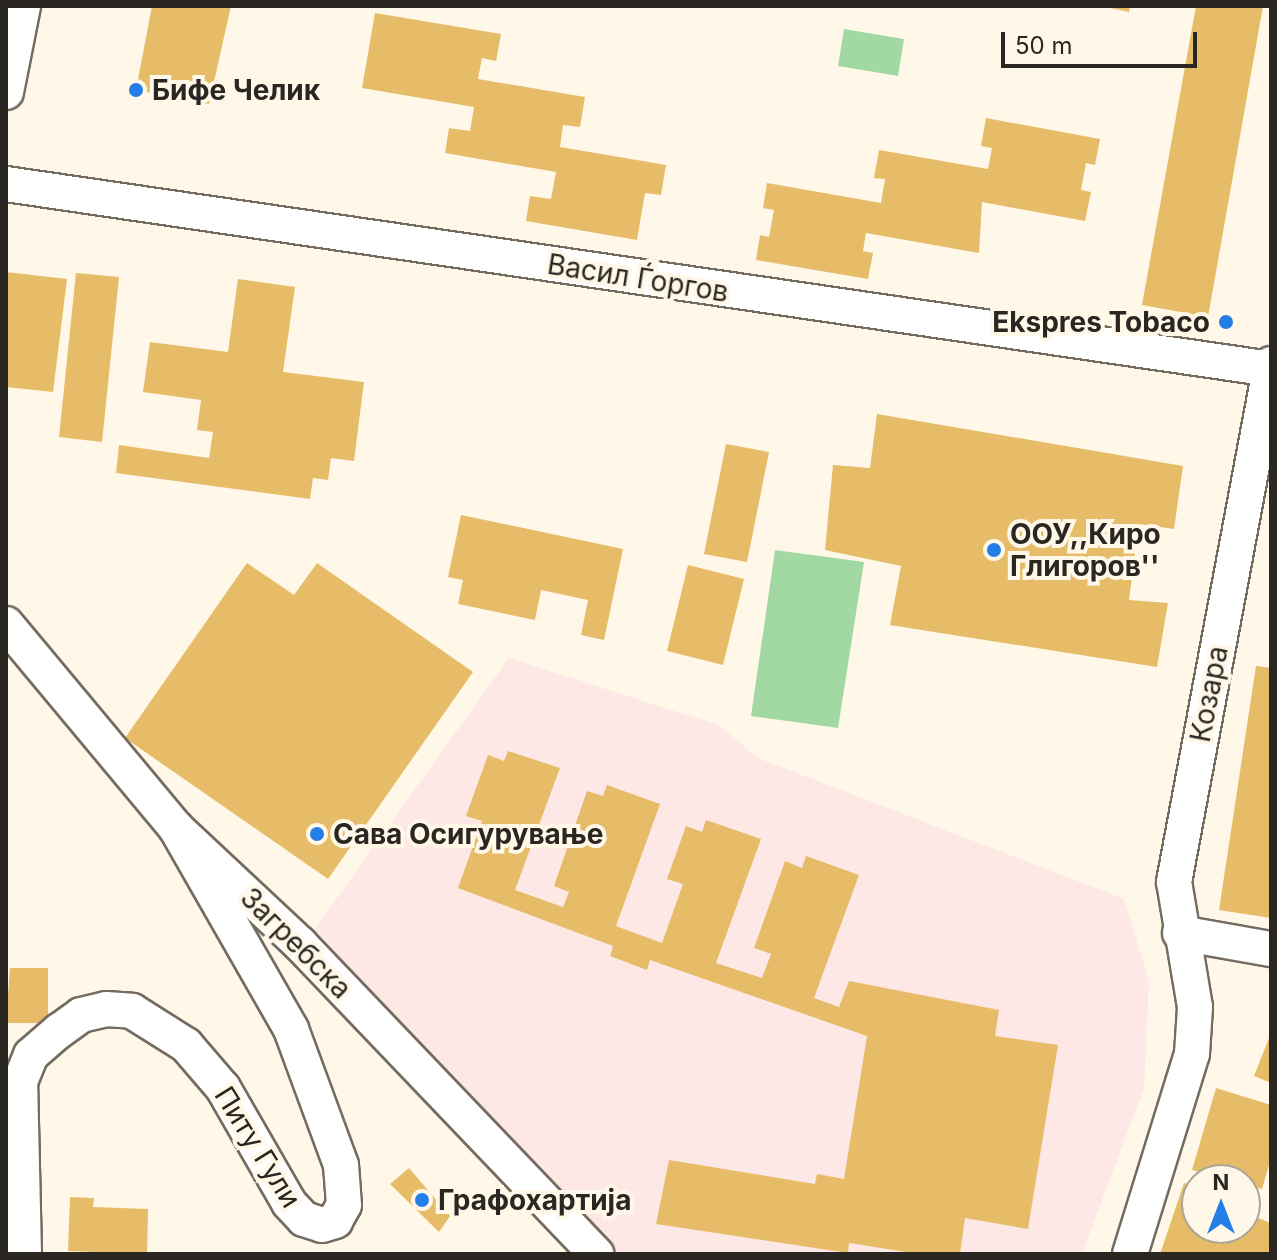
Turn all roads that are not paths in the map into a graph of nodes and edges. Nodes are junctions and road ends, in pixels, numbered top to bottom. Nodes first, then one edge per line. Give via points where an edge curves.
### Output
1 (23, 6) edge
2 (6, 92) edge
3 (6, 184) edge
4 (1271, 368) edge
5 (6, 624) edge
6 (176, 828) junction
7 (1180, 933) junction
8 (1271, 949) edge
9 (13, 1077) edge
10 (24, 1254) edge
11 (596, 1254) edge
12 (1130, 1254) edge

1 - 2 street
3 - 4 street, Васил Ѓоргов
4 - 7 street, Козара via 1174,882
5 - 6 street, Загребска
6 - 9 street, Питу Гули via 291,1029 346,1186 335,1221 313,1224 289,1203 223,1088 186,1045 132,1011 106,1009 81,1015 31,1055
6 - 11 street, Загребска via 300,944
7 - 8 street
7 - 12 street, Козара via 1195,1007 1192,1054
9 - 10 street, Питу Гули

